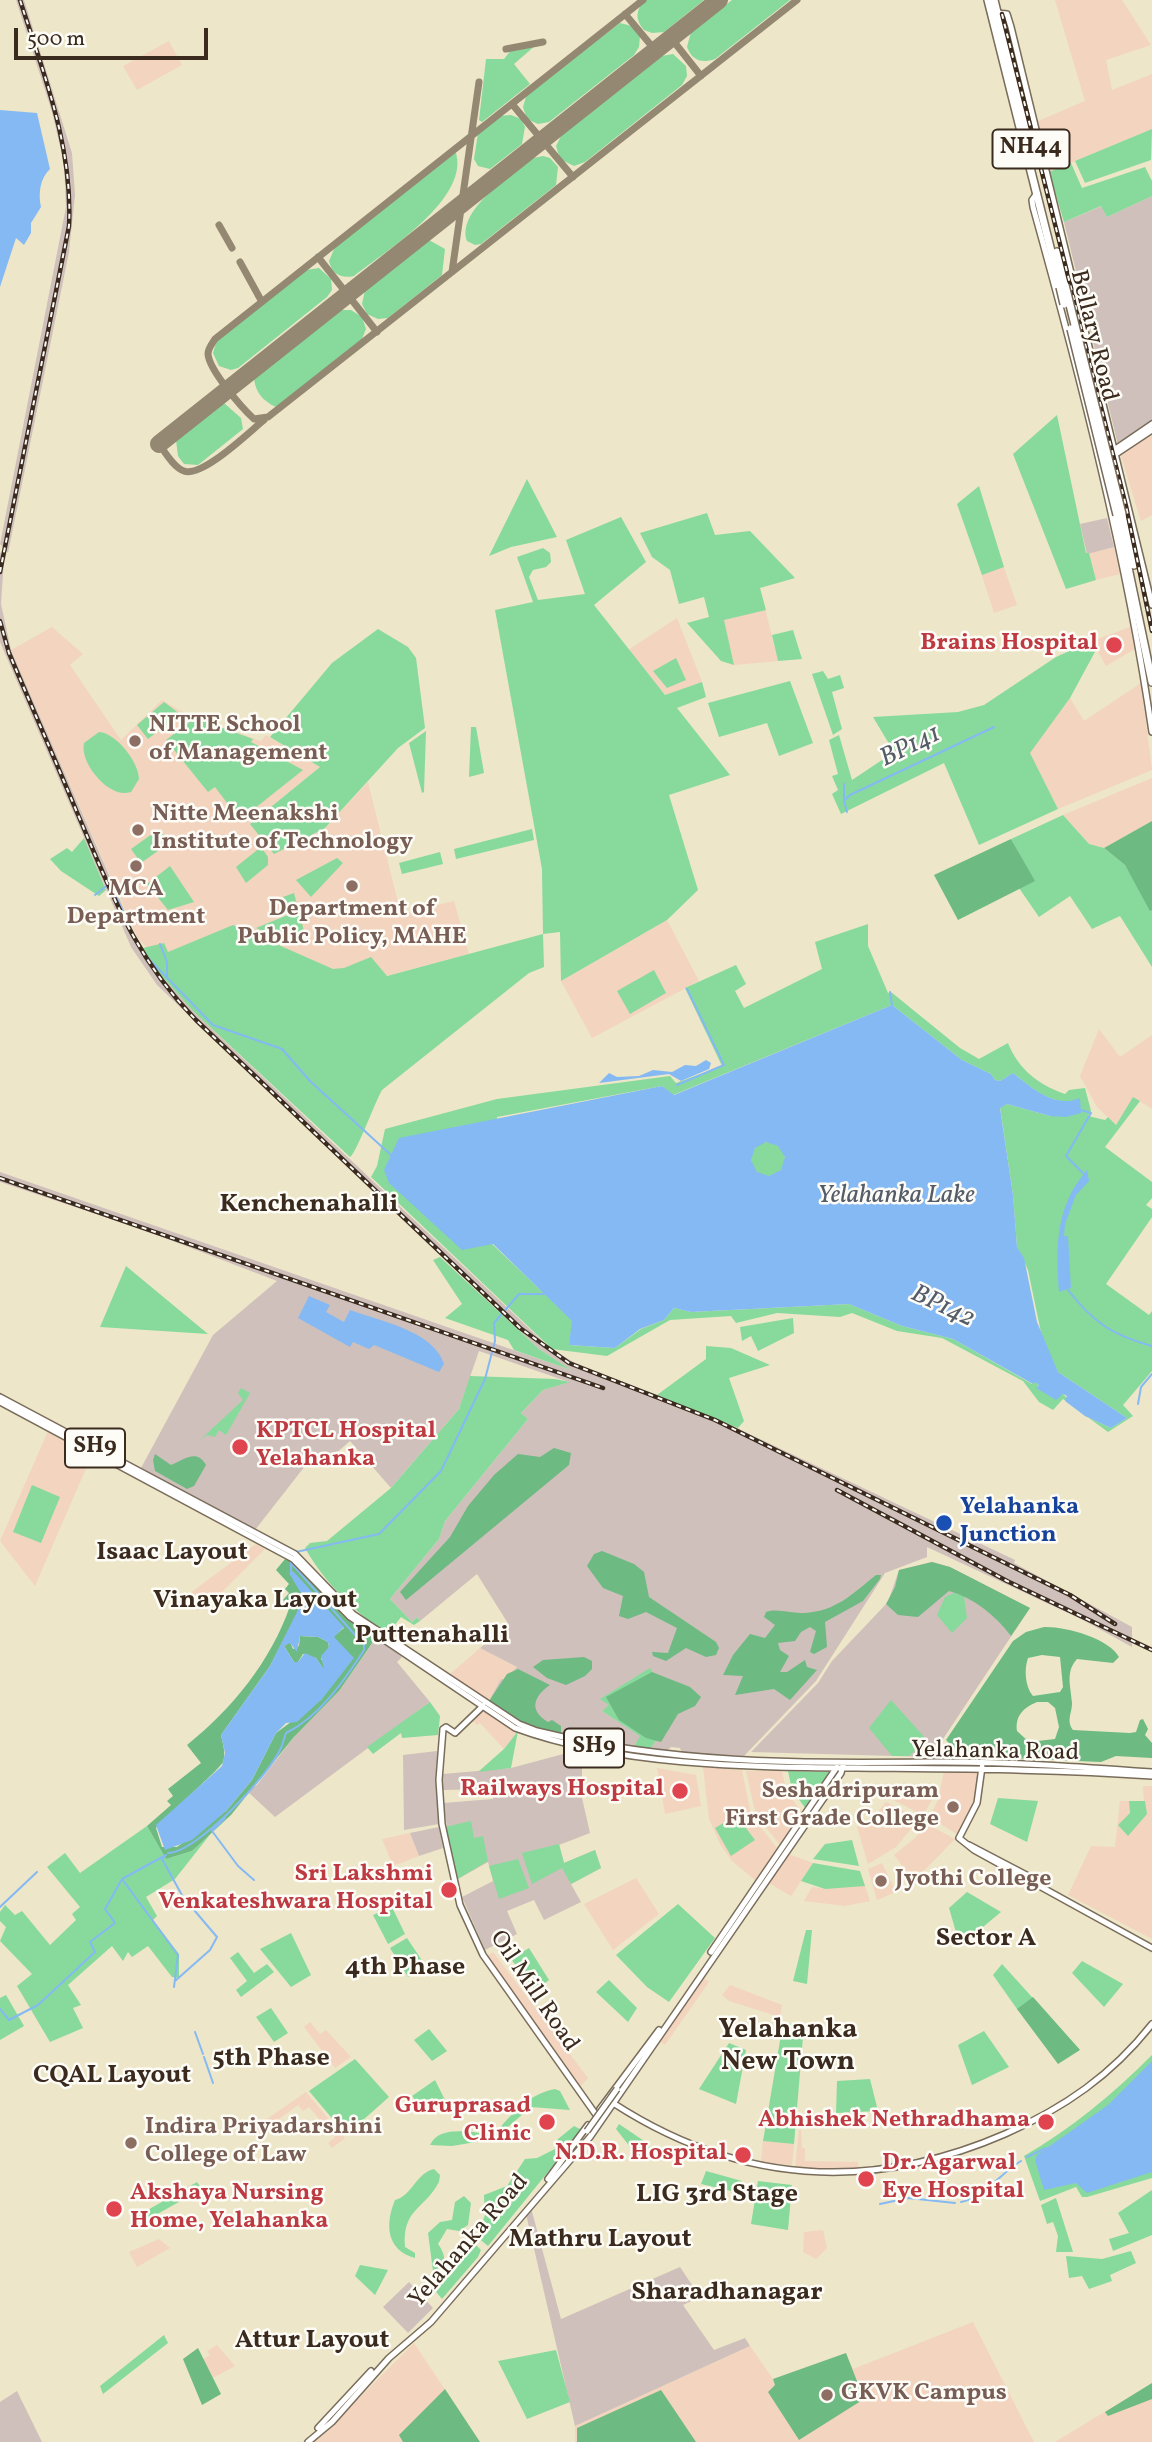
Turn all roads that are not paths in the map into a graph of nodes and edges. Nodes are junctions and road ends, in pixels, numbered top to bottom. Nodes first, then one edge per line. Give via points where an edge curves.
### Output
1 (991, 0) edge
2 (997, 13) junction
3 (1024, 120) junction
4 (1034, 126) junction
5 (1037, 141) junction
6 (1031, 149) junction
7 (1037, 193) junction
8 (1063, 286) junction
9 (1152, 424) edge
10 (1152, 430) edge
11 (1115, 453) junction
12 (1096, 459) junction
13 (1120, 515) junction
14 (1152, 605) edge
15 (1152, 654) edge
16 (1152, 682) edge
17 (1152, 732) edge
18 (0, 1397) edge
19 (0, 1402) edge
20 (274, 1548) junction
21 (331, 1597) junction
22 (482, 1706) junction
23 (562, 1739) junction
24 (840, 1766) junction
25 (982, 1766) junction
26 (1152, 1774) edge
27 (1152, 1946) edge
28 (1152, 2024) edge
29 (654, 2040) junction
30 (606, 2099) junction
31 (614, 2104) junction
32 (595, 2116) junction
33 (602, 2121) junction
34 (551, 2177) junction
35 (305, 2442) edge

1 - 2 highway, Bellary Road / NH44
1 - 7 highway, Bellary Road / NH44
2 - 3 highway, Bellary Road / NH44
2 - 4 main road via 1007,14
3 - 4 highway
3 - 6 highway, Bellary Road / NH44
4 - 5 main road
5 - 6 highway
5 - 11 main road
6 - 8 highway, Bellary Road / NH44
7 - 8 highway, Bellary Road / NH44
7 - 12 main road via 1033,207
8 - 13 highway, Bellary Road / NH44, bridge
9 - 11 main road
10 - 11 main road
11 - 12 main road
11 - 14 main road
12 - 17 main road via 1137,637
13 - 15 highway, Bellary Road / NH44
13 - 16 highway, Bellary Road / NH44
18 - 20 main road, SH9
19 - 20 main road, SH9
20 - 21 main road, SH9 via 299,1563
21 - 22 main road, SH9 via 364,1627
21 - 23 main road, SH9 via 519,1724
22 - 23 main road, SH9 via 515,1728
22 - 32 main road, Oil Mill Road via 454,1734 443,1729 439,1780 450,1872 483,1955
23 - 24 main road, SH9 via 702,1759
24 - 25 main road, Yelahanka Road / SH9
24 - 29 main road
25 - 26 main road, Yelahanka Road / SH9
25 - 27 main road via 977,1803 959,1838
28 - 31 main road via 1105,2076 1076,2097 1023,2126 945,2157 897,2169 829,2174 758,2166 668,2136
29 - 30 main road, Yelahanka Road
29 - 31 main road, Yelahanka Road
29 - 34 main road, bridge
30 - 31 main road
30 - 32 main road, Yelahanka Road
31 - 33 main road, Yelahanka Road
32 - 33 main road
32 - 34 main road, Yelahanka Road
33 - 34 main road, Yelahanka Road
34 - 35 main road, Yelahanka Road via 431,2322 389,2358 334,2420

